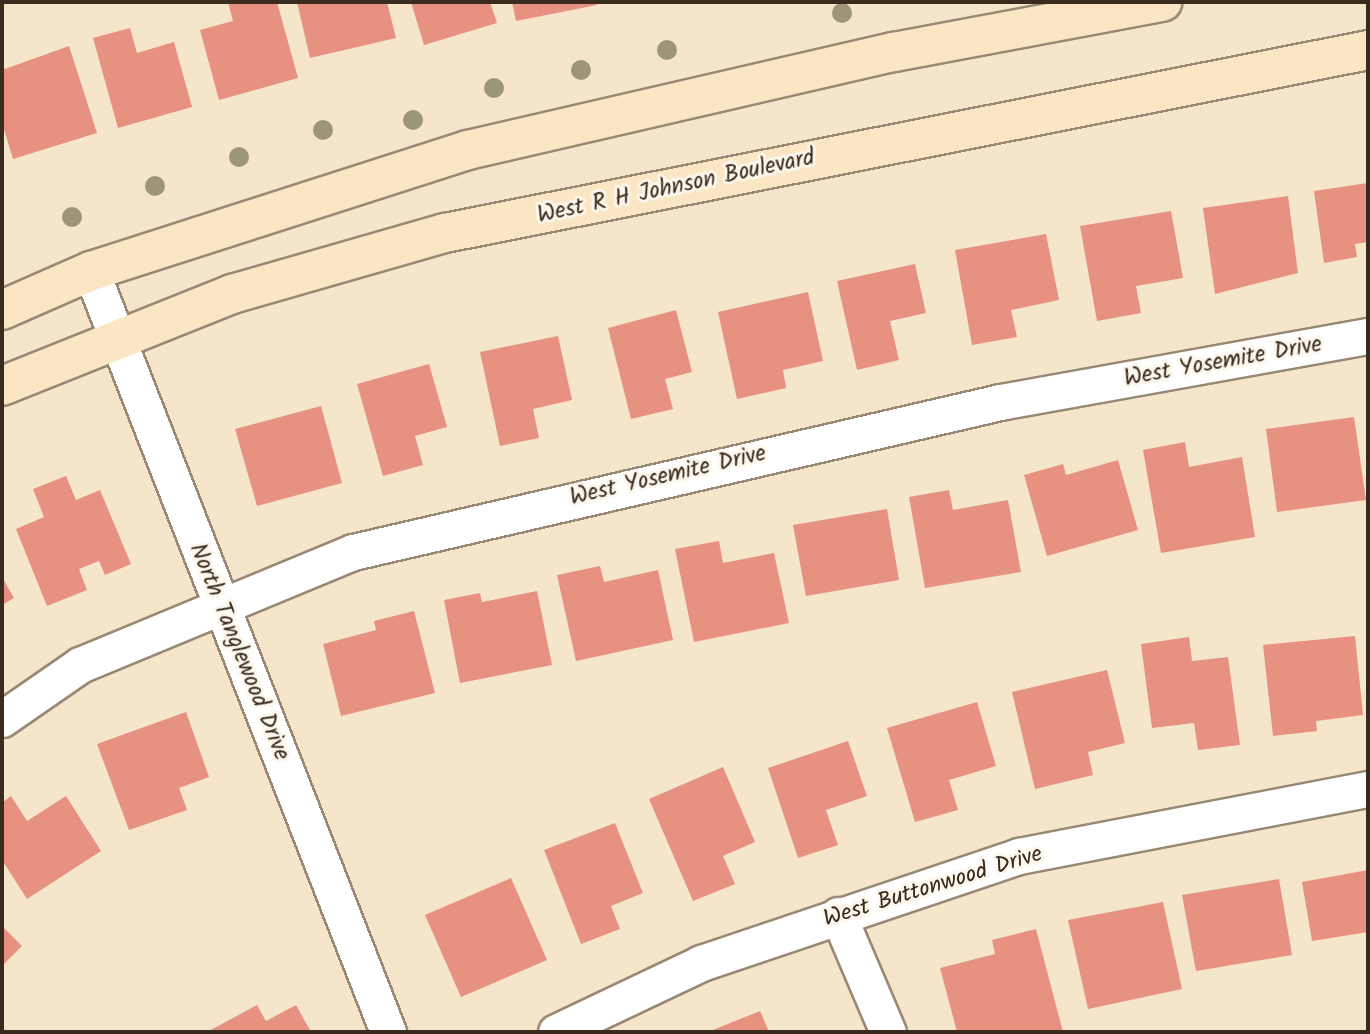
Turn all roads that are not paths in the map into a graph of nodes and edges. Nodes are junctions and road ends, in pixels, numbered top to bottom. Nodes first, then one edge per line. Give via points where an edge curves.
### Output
1 (1162, 2) edge
2 (1368, 50) edge
3 (91, 271) junction
4 (2, 310) edge
5 (1368, 336) edge
6 (117, 337) junction
7 (2, 386) edge
8 (218, 605) junction
9 (2, 719) edge
10 (1368, 789) edge
11 (838, 915) junction
12 (388, 1032) edge
13 (556, 1032) edge
14 (888, 1032) edge

1 - 3 main road via 894,52 468,150
2 - 6 main road, West R H Johnson Boulevard via 445,233 232,294
3 - 4 main road
3 - 6 street, North Tanglewood Drive
5 - 8 street, West Yosemite Drive via 1000,402 568,499 354,552
6 - 7 main road, West R H Johnson Boulevard
6 - 8 street, North Tanglewood Drive
8 - 9 street, West Yosemite Drive via 80,665
8 - 12 street, North Tanglewood Drive via 354,932
10 - 11 street, West Buttonwood Drive via 1019,856
11 - 13 street, West Buttonwood Drive via 701,962
11 - 14 street

